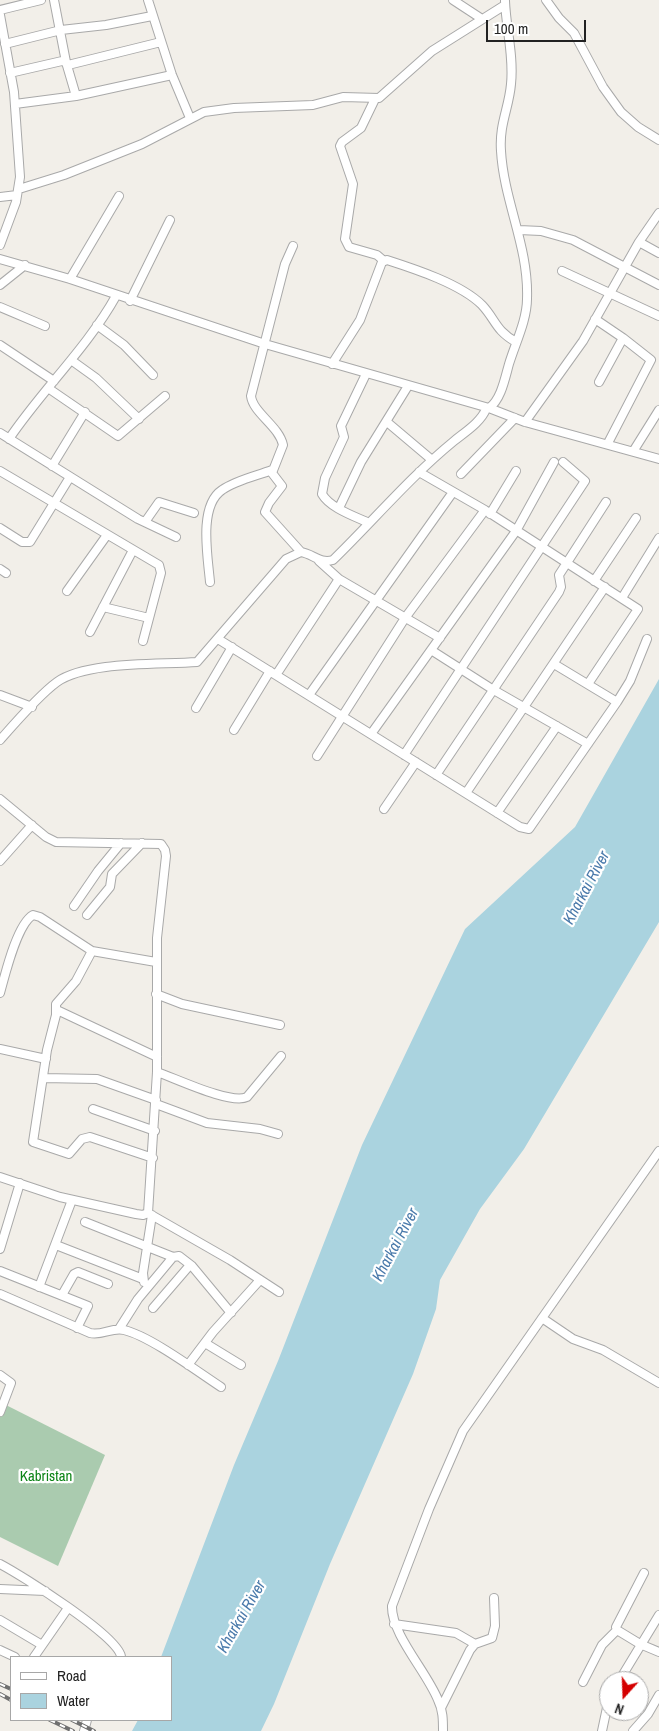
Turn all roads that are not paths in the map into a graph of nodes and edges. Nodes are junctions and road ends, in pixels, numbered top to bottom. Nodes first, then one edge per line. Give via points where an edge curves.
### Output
1 (41, 0) edge
2 (54, 0) edge
3 (148, 0) edge
4 (453, 0) edge
5 (546, 0) edge
6 (505, 2) edge
7 (0, 10) edge
8 (0, 15) edge
9 (152, 16) junction
10 (482, 19) junction
11 (61, 30) junction
12 (161, 42) junction
13 (5, 44) junction
14 (8, 62) junction
15 (67, 64) junction
16 (0, 65) edge
17 (10, 73) junction
18 (172, 76) junction
19 (76, 96) junction
20 (375, 99) junction
21 (15, 104) junction
22 (190, 118) junction
23 (659, 140) edge
24 (18, 192) junction
25 (119, 196) dead end
26 (0, 197) edge
27 (659, 213) edge
28 (170, 220) dead end
29 (519, 230) junction
30 (640, 242) junction
31 (0, 246) edge
32 (293, 246) dead end
33 (659, 253) edge
34 (0, 259) edge
35 (384, 260) junction
36 (25, 266) junction
37 (625, 268) junction
38 (562, 271) dead end
39 (70, 279) junction
40 (0, 285) edge
41 (659, 285) edge
42 (609, 293) junction
43 (116, 296) junction
44 (130, 301) junction
45 (0, 307) edge
46 (659, 316) edge
47 (596, 319) junction
48 (97, 325) junction
49 (44, 326) dead end
50 (624, 338) junction
51 (516, 342) junction
52 (265, 344) junction
53 (0, 345) edge
54 (71, 360) junction
55 (332, 364) junction
56 (366, 374) junction
57 (153, 375) dead end
58 (54, 380) junction
59 (599, 382) dead end
60 (408, 386) junction
61 (48, 388) junction
62 (165, 396) dead end
63 (488, 409) junction
64 (659, 410) edge
65 (85, 412) junction
66 (515, 418) junction
67 (139, 419) junction
68 (386, 422) junction
69 (525, 422) junction
70 (0, 433) edge
71 (9, 439) junction
72 (608, 443) junction
73 (634, 450) junction
74 (659, 458) edge
75 (432, 460) junction
76 (554, 462) dead end
77 (563, 462) dead end
78 (52, 466) junction
79 (0, 470) edge
80 (272, 470) junction
81 (516, 471) dead end
82 (419, 472) junction
83 (461, 474) dead end
84 (70, 477) junction
85 (453, 492) junction
86 (54, 502) junction
87 (606, 502) dead end
88 (339, 508) junction
89 (488, 512) junction
90 (194, 513) dead end
91 (636, 518) dead end
92 (145, 522) junction
93 (369, 523) junction
94 (0, 528) edge
95 (516, 530) junction
96 (107, 535) junction
97 (176, 537) dead end
98 (659, 538) edge
99 (542, 548) junction
100 (133, 550) junction
101 (300, 552) junction
102 (319, 560) junction
103 (566, 563) junction
104 (339, 579) junction
105 (594, 581) junction
106 (210, 582) dead end
107 (605, 587) junction
108 (67, 592) dead end
109 (622, 598) junction
110 (374, 600) junction
111 (103, 607) junction
112 (149, 618) junction
113 (405, 618) junction
114 (90, 632) dead end
115 (218, 638) junction
116 (440, 638) junction
117 (647, 639) dead end
118 (143, 641) dead end
119 (232, 647) junction
120 (431, 650) junction
121 (554, 664) junction
122 (461, 670) junction
123 (273, 673) junction
124 (588, 684) junction
125 (492, 689) junction
126 (0, 695) edge
127 (309, 695) junction
128 (618, 702) junction
129 (525, 707) junction
130 (32, 708) junction
131 (196, 708) dead end
132 (342, 716) junction
133 (557, 726) junction
134 (234, 730) dead end
135 (371, 734) junction
136 (0, 740) edge
137 (588, 744) junction
138 (404, 755) junction
139 (317, 756) dead end
140 (416, 762) junction
141 (436, 775) junction
142 (466, 793) junction
143 (0, 799) edge
144 (384, 809) dead end
145 (497, 813) junction
146 (32, 825) junction
147 (122, 843) junction
148 (142, 843) junction
149 (0, 861) edge
150 (74, 906) dead end
151 (87, 915) dead end
152 (92, 951) junction
153 (156, 962) junction
154 (0, 993) edge
155 (156, 994) junction
156 (57, 1010) junction
157 (280, 1025) dead end
158 (0, 1049) edge
159 (281, 1056) dead end
160 (157, 1057) junction
161 (46, 1058) junction
162 (157, 1072) junction
163 (43, 1078) junction
164 (156, 1102) junction
165 (93, 1109) dead end
166 (155, 1131) junction
167 (278, 1134) dead end
168 (659, 1151) edge
169 (153, 1158) junction
170 (0, 1177) edge
171 (20, 1184) junction
172 (72, 1200) junction
173 (150, 1214) junction
174 (85, 1222) dead end
175 (56, 1245) junction
176 (147, 1247) junction
177 (0, 1249) edge
178 (174, 1257) junction
179 (190, 1264) junction
180 (0, 1271) edge
181 (143, 1279) junction
182 (260, 1280) junction
183 (108, 1284) dead end
184 (38, 1287) junction
185 (146, 1288) junction
186 (279, 1292) dead end
187 (0, 1294) edge
188 (62, 1296) junction
189 (153, 1308) dead end
190 (231, 1313) junction
191 (542, 1318) junction
192 (77, 1328) junction
193 (119, 1329) junction
194 (205, 1343) junction
195 (188, 1365) junction
196 (241, 1365) dead end
197 (0, 1374) edge
198 (659, 1383) edge
199 (221, 1387) dead end
200 (0, 1412) edge
201 (0, 1564) edge
202 (644, 1572) dead end
203 (0, 1590) edge
204 (46, 1591) junction
205 (494, 1598) dead end
206 (68, 1608) junction
207 (658, 1619) edge
208 (0, 1620) edge
209 (394, 1624) junction
210 (617, 1630) junction
211 (475, 1644) junction
212 (640, 1644) junction
213 (42, 1645) junction
214 (0, 1650) edge
215 (659, 1652) edge
216 (13, 1656) edge
217 (35, 1656) edge
218 (121, 1656) edge
219 (625, 1671) edge
220 (582, 1682) dead end
221 (659, 1695) edge
222 (441, 1708) junction
223 (444, 1731) edge
224 (633, 1731) edge

1 - 7 street
2 - 11 street
3 - 9 street
4 - 10 street
5 - 23 street via 574,33 612,99 638,127
6 - 10 street
6 - 29 street via 511,75 510,93 500,128 501,152 510,209
8 - 13 street
9 - 11 street
9 - 12 street
10 - 20 street via 432,51 385,94
11 - 13 street
11 - 15 street
12 - 15 street
12 - 18 street
13 - 14 street
14 - 16 street
14 - 17 street
15 - 17 street via 62,61
15 - 19 street
17 - 21 street
18 - 19 street
18 - 22 street
19 - 21 street
20 - 22 street via 343,97 313,105 204,112
20 - 35 street via 361,128 340,146 353,184 345,239 349,246
21 - 24 street
22 - 24 street via 142,144
24 - 26 street
24 - 31 street
25 - 39 street
27 - 30 street
28 - 44 street
29 - 37 street via 541,231 573,240
29 - 51 street via 528,300
30 - 33 street
30 - 37 street
32 - 52 street via 285,264
34 - 36 street
35 - 51 street via 466,292 483,306 499,331
35 - 55 street via 360,320
36 - 39 street
36 - 40 street
37 - 41 street
37 - 42 street
38 - 42 street
39 - 43 street
42 - 46 street
42 - 47 street
43 - 44 street
43 - 48 street
44 - 52 street
45 - 49 street
47 - 50 street
47 - 69 street via 566,367
48 - 54 street
48 - 57 street via 124,345
50 - 59 street
50 - 72 street via 651,360
51 - 63 street via 496,401
52 - 55 street
52 - 80 street via 251,396 253,404 282,440 282,449
53 - 58 street
54 - 58 street
54 - 67 street via 96,378
55 - 56 street
56 - 60 street
56 - 88 street via 340,426 344,437 322,490 324,498
58 - 61 street
60 - 63 street
60 - 68 street
61 - 65 street
61 - 71 street
62 - 67 street
63 - 66 street
63 - 75 street
64 - 73 street
65 - 67 street via 118,436
65 - 78 street
66 - 69 street
66 - 83 street
68 - 75 street
68 - 88 street via 361,462
69 - 72 street
70 - 71 street
71 - 78 street
72 - 73 street
73 - 74 street
75 - 82 street
76 - 95 street
77 - 99 street via 585,481
78 - 84 street
79 - 86 street
80 - 101 street via 282,486 265,512
80 - 106 street via 223,489 213,500 206,540
81 - 89 street
82 - 85 street
82 - 93 street
84 - 86 street
84 - 92 street
85 - 89 street
85 - 110 street
86 - 94 street via 30,542 22,542
86 - 96 street
87 - 103 street
88 - 93 street
89 - 95 street
89 - 113 street
90 - 92 street via 159,502
91 - 105 street
92 - 97 street
93 - 102 street via 333,560
95 - 99 street
95 - 116 street
96 - 100 street
96 - 108 street
98 - 109 street
99 - 103 street
99 - 122 street
100 - 111 street
100 - 112 street via 162,568
101 - 102 street
101 - 115 street via 286,559
102 - 104 street
103 - 105 street
103 - 125 street via 559,575 559,592
104 - 110 street
104 - 123 street
105 - 107 street
107 - 109 street
107 - 121 street
109 - 124 street via 638,609
110 - 113 street
110 - 127 street
111 - 112 street
111 - 114 street
112 - 118 street
113 - 116 street
113 - 132 street
115 - 119 street
115 - 130 street via 197,662 94,668 66,678 57,682
116 - 120 street
117 - 128 street
119 - 123 street
119 - 131 street
120 - 122 street
120 - 135 street
121 - 124 street
121 - 129 street
122 - 125 street
122 - 138 street
123 - 127 street
123 - 134 street
124 - 128 street
125 - 129 street
125 - 141 street
126 - 130 street
127 - 132 street
128 - 137 street
129 - 133 street
129 - 142 street
130 - 136 street
132 - 135 street
132 - 139 street
133 - 137 street
133 - 145 street
135 - 138 street
137 - 145 street via 529,829
138 - 140 street
140 - 141 street
140 - 144 street
141 - 142 street
142 - 145 street
143 - 146 street
146 - 147 street via 56,842
146 - 149 street
147 - 148 street
147 - 150 street
148 - 151 street via 112,874 110,887
148 - 153 street via 161,844 165,850
152 - 153 street
152 - 154 street via 32,915 25,923
152 - 156 street via 76,981 56,1004
153 - 155 street
155 - 157 street via 182,1004
155 - 160 street
156 - 160 street
156 - 161 street
158 - 161 street
159 - 162 street via 247,1097 240,1099
160 - 162 street
161 - 163 street
162 - 164 street
163 - 164 street via 97,1079
163 - 169 street via 33,1142 70,1154 82,1139 90,1137
164 - 166 street
164 - 167 street via 207,1123
165 - 166 street
166 - 169 street
168 - 191 street
169 - 173 street
170 - 171 street
171 - 172 street
171 - 177 street
172 - 173 street
172 - 175 street
173 - 176 street
173 - 182 street
174 - 176 street
175 - 181 street
175 - 184 street
176 - 178 street
176 - 181 street
178 - 179 street via 178,1256
178 - 185 street
179 - 189 street
179 - 190 street
180 - 184 street
181 - 185 street
182 - 186 street
182 - 190 street
183 - 188 street via 78,1272
184 - 188 street
185 - 193 street
187 - 192 street
188 - 192 street via 88,1306
190 - 194 street
191 - 198 street via 573,1339 603,1350
191 - 209 street via 458,1440 392,1606
192 - 193 street via 97,1335
193 - 195 street via 132,1332
194 - 195 street
194 - 196 street
195 - 199 street
197 - 200 street via 11,1383
201 - 204 street
202 - 210 street via 617,1623
203 - 204 street
204 - 206 street
205 - 211 street via 492,1638
206 - 213 street
206 - 218 street via 114,1643
207 - 212 street
208 - 213 street
209 - 211 street via 456,1633
209 - 222 street
210 - 212 street
210 - 220 street via 602,1645
211 - 222 street
212 - 215 street
212 - 219 street
213 - 217 street
214 - 216 street
221 - 224 street
222 - 223 street

